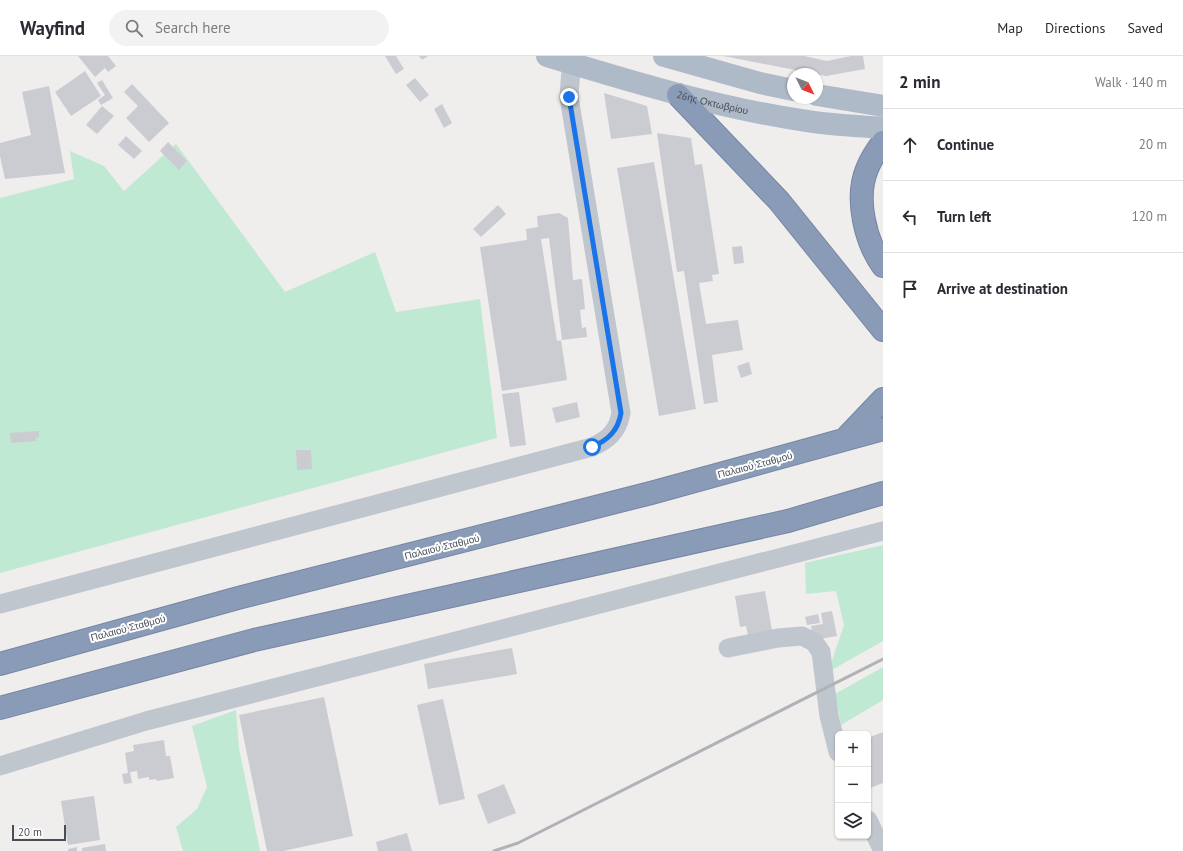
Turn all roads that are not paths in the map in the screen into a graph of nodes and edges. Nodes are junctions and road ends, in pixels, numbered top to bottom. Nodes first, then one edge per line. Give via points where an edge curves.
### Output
1 (547, 56) edge
2 (664, 56) edge
3 (572, 60) edge
4 (787, 89) edge
5 (678, 95) junction
6 (823, 95) edge
7 (883, 106) edge
8 (883, 128) edge
9 (883, 142) edge
10 (883, 266) edge
11 (883, 330) edge
12 (883, 400) edge
13 (883, 429) edge
14 (844, 440) junction
15 (873, 496) edge
16 (883, 531) edge
17 (0, 604) edge
18 (728, 648) dead end
19 (0, 664) edge
20 (0, 708) edge
21 (835, 740) edge
22 (0, 766) edge
23 (871, 826) edge
24 (883, 851) edge

1 - 3 main road, 26ης Οκτωβρίου
2 - 4 main road
3 - 5 main road, 26ης Οκτωβρίου
3 - 17 street via 569,97 621,413 614,432 604,442
5 - 8 main road, 26ης Οκτωβρίου via 808,121
5 - 11 highway via 779,201
6 - 7 main road
9 - 10 highway via 866,170 862,205 871,244
12 - 14 highway
13 - 14 highway, Παλαιού Σταθμού
14 - 19 highway, Παλαιού Σταθμού via 546,520 238,598
15 - 20 highway via 788,521 254,640
16 - 22 street via 146,722
18 - 21 street via 802,636 814,642 821,652 829,716
23 - 24 street

